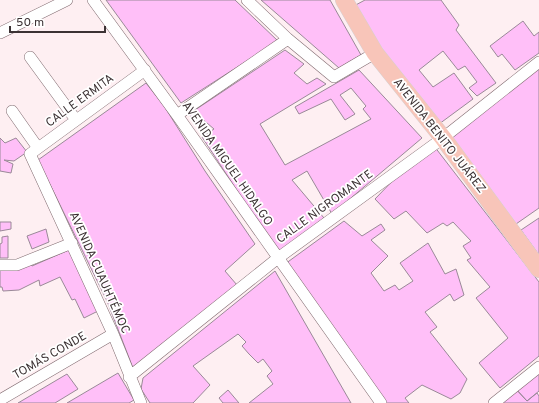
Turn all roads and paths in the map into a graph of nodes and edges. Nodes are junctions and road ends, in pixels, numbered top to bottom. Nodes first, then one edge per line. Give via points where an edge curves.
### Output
1 (51, 0) edge
2 (68, 0) edge
3 (93, 0) edge
4 (247, 0) edge
5 (344, 0) edge
6 (0, 25) edge
7 (0, 33) edge
8 (288, 39) junction
9 (375, 53) junction
10 (30, 57) dead end
11 (539, 62) edge
12 (144, 70) junction
13 (12, 111) dead end
14 (177, 115) junction
15 (76, 120) junction
16 (443, 138) junction
17 (34, 151) junction
18 (72, 243) junction
19 (278, 258) junction
20 (0, 265) edge
21 (539, 269) edge
22 (113, 334) junction
23 (539, 367) edge
24 (129, 377) junction
25 (0, 400) edge
26 (141, 403) edge
27 (381, 403) edge
28 (494, 403) edge

1 - 6 street
2 - 7 street
3 - 12 street, AVENIDA MIGUEL HIDALGO
4 - 8 street
5 - 9 main road, AVENIDA BENITO JUÁREZ
8 - 9 street via 334,77
8 - 14 street
9 - 16 main road, AVENIDA BENITO JUÁREZ
10 - 15 street
11 - 16 street, CALLE NIGROMANTE
12 - 14 street, AVENIDA MIGUEL HIDALGO
12 - 15 street, CALLE ERMITA
13 - 17 street, AVENIDA CUAUHTÉMOC
14 - 19 street, AVENIDA MIGUEL HIDALGO
15 - 17 street, CALLE ERMITA
16 - 19 street, CALLE NIGROMANTE
16 - 21 main road, AVENIDA BENITO JUÁREZ
17 - 18 street, AVENIDA CUAUHTÉMOC
18 - 20 street via 17,265
18 - 22 street, AVENIDA CUAUHTÉMOC
19 - 24 street, CALLE NIGROMANTE
19 - 27 street, AVENIDA MIGUEL HIDALGO
22 - 24 street, AVENIDA CUAUHTÉMOC
22 - 25 street, TOMÁS CONDE
23 - 28 street
24 - 26 street, AVENIDA CUAUHTÉMOC

